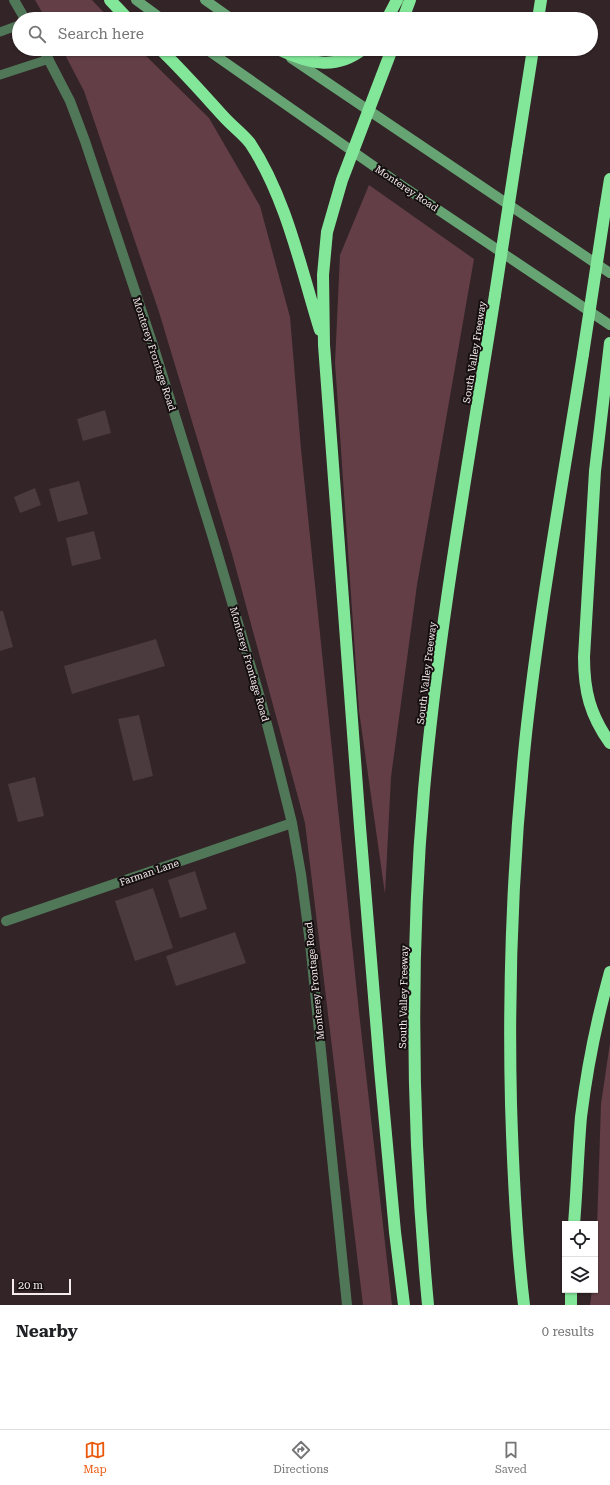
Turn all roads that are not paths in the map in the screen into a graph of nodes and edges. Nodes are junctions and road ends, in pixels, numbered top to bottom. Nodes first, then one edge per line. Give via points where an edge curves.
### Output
1 (14, 0) edge
2 (110, 0) edge
3 (136, 0) edge
4 (205, 0) edge
5 (397, 0) edge
6 (410, 0) edge
7 (541, 0) edge
8 (21, 12) edge
9 (121, 12) edge
10 (152, 12) edge
11 (222, 12) edge
12 (390, 12) edge
13 (406, 12) edge
14 (539, 12) edge
15 (12, 28) edge
16 (0, 32) edge
17 (47, 56) edge
18 (167, 56) edge
19 (216, 56) edge
20 (288, 56) edge
21 (297, 56) edge
22 (352, 56) edge
23 (389, 56) edge
24 (532, 56) edge
25 (49, 59) junction
26 (0, 75) edge
27 (368, 110) junction
28 (353, 152) junction
29 (610, 179) edge
30 (610, 273) edge
31 (610, 325) edge
32 (610, 343) edge
33 (324, 344) junction
34 (610, 743) edge
35 (292, 823) junction
36 (6, 921) dead end
37 (610, 972) edge
38 (574, 1221) edge
39 (572, 1293) edge
40 (347, 1305) edge
41 (404, 1305) edge
42 (428, 1305) edge
43 (524, 1305) edge
44 (571, 1305) edge

1 - 8 street
2 - 9 highway
3 - 10 main road
4 - 11 main road
5 - 12 highway
6 - 13 highway
7 - 14 highway
15 - 16 lane
17 - 25 street, Monterey Frontage Road
18 - 33 highway via 249,142 268,175 282,208
19 - 28 main road, Monterey Road
20 - 27 main road
21 - 22 highway via 328,63
23 - 27 highway
24 - 42 highway, South Valley Freeway, bridge via 438,664 424,792 414,1006 419,1194
25 - 26 lane
25 - 35 street, Monterey Frontage Road via 70,101 85,141 156,355 216,545 259,694
27 - 28 highway
27 - 30 main road
28 - 31 main road, Monterey Road
28 - 33 highway via 327,232 323,275
29 - 43 highway, bridge via 531,694 515,866 511,961 511,1089 515,1189
32 - 34 highway via 592,499 584,657 588,700 598,725
33 - 41 highway via 380,1069
35 - 36 street, Farman Lane
35 - 40 street, Monterey Frontage Road via 302,874 310,943
37 - 38 highway via 586,1082 578,1150
39 - 44 highway

